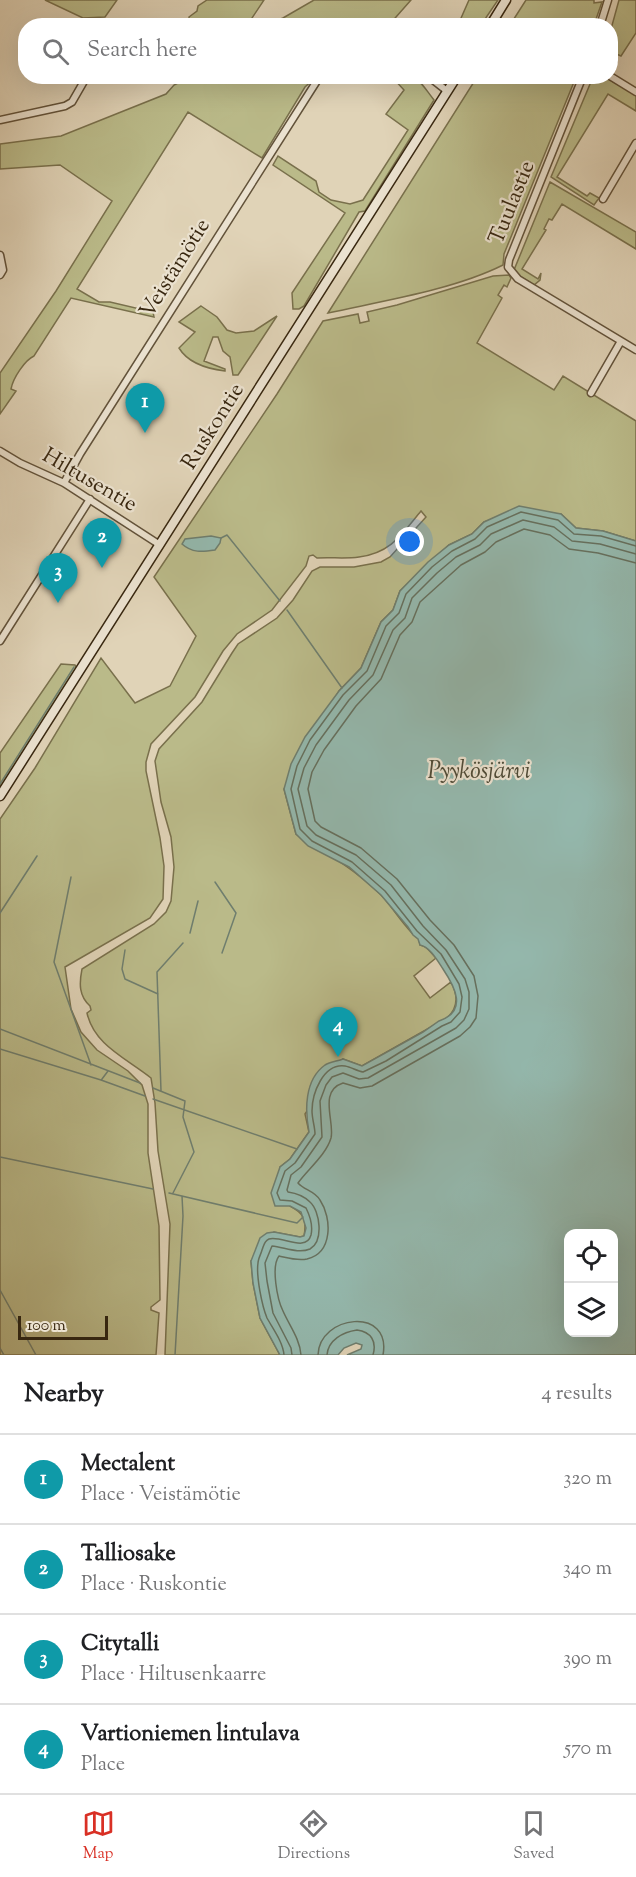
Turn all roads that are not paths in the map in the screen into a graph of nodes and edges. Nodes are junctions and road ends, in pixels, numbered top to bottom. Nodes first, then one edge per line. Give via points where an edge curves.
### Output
1 (506, 0) edge
2 (609, 0) edge
3 (495, 18) edge
4 (603, 18) edge
5 (618, 81) edge
6 (82, 84) edge
7 (315, 84) edge
8 (438, 84) edge
9 (452, 84) edge
10 (580, 84) edge
11 (447, 91) junction
12 (636, 92) edge
13 (0, 120) edge
14 (636, 143) edge
15 (603, 199) dead end
16 (0, 255) edge
17 (0, 275) edge
18 (621, 341) junction
19 (636, 350) edge
20 (591, 393) dead end
21 (0, 451) edge
22 (64, 483) junction
23 (90, 499) junction
24 (160, 545) junction
25 (0, 641) edge
26 (0, 796) edge

1 - 3 main road
2 - 4 street
5 - 12 street
6 - 13 street via 72,102 65,106
7 - 22 street, Veistämötie
8 - 11 street
9 - 11 main road, Ruskontie
10 - 18 street, Tuulastie via 508,267 518,279
11 - 24 main road, Ruskontie
14 - 15 street
16 - 17 street
18 - 19 street, Tuulastie
18 - 20 street
21 - 22 street, Hiltusentie
22 - 23 street, Hiltusentie
23 - 24 street, Hiltusentie
23 - 25 street
24 - 26 main road, Ruskontie

